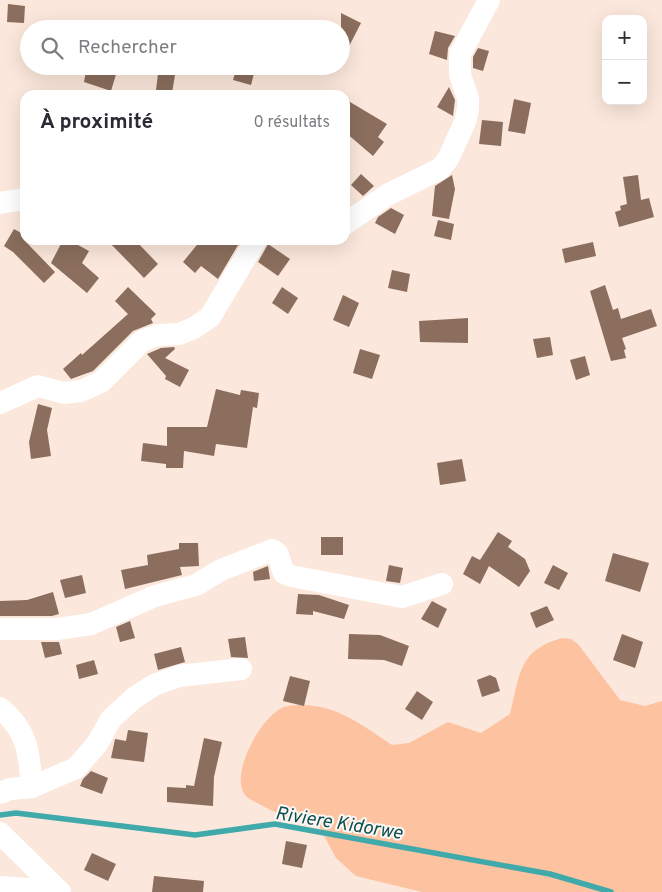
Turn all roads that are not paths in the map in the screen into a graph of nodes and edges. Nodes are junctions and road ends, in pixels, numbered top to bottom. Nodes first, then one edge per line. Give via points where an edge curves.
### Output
1 (489, 0) edge
2 (20, 200) edge
3 (0, 203) edge
4 (350, 221) edge
5 (253, 245) edge
6 (0, 403) edge
7 (442, 584) dead end
8 (0, 629) edge
9 (241, 669) dead end
10 (0, 708) edge
11 (32, 787) junction
12 (0, 793) edge
13 (0, 833) edge
14 (0, 886) edge
15 (59, 892) edge

1 - 4 street via 460,54 459,70 468,109 448,159 440,168 387,195
2 - 3 street
5 - 6 street via 210,317 202,322 179,334 158,335 142,341 101,382 81,391 64,393 38,386
7 - 8 street via 402,597 291,576 284,573 277,553 272,550 221,570 196,586 155,596 91,624 56,629
9 - 11 street via 179,676 154,685 112,719 76,768
10 - 11 street via 12,718 25,739
11 - 12 street
13 - 15 street
14 - 15 street

